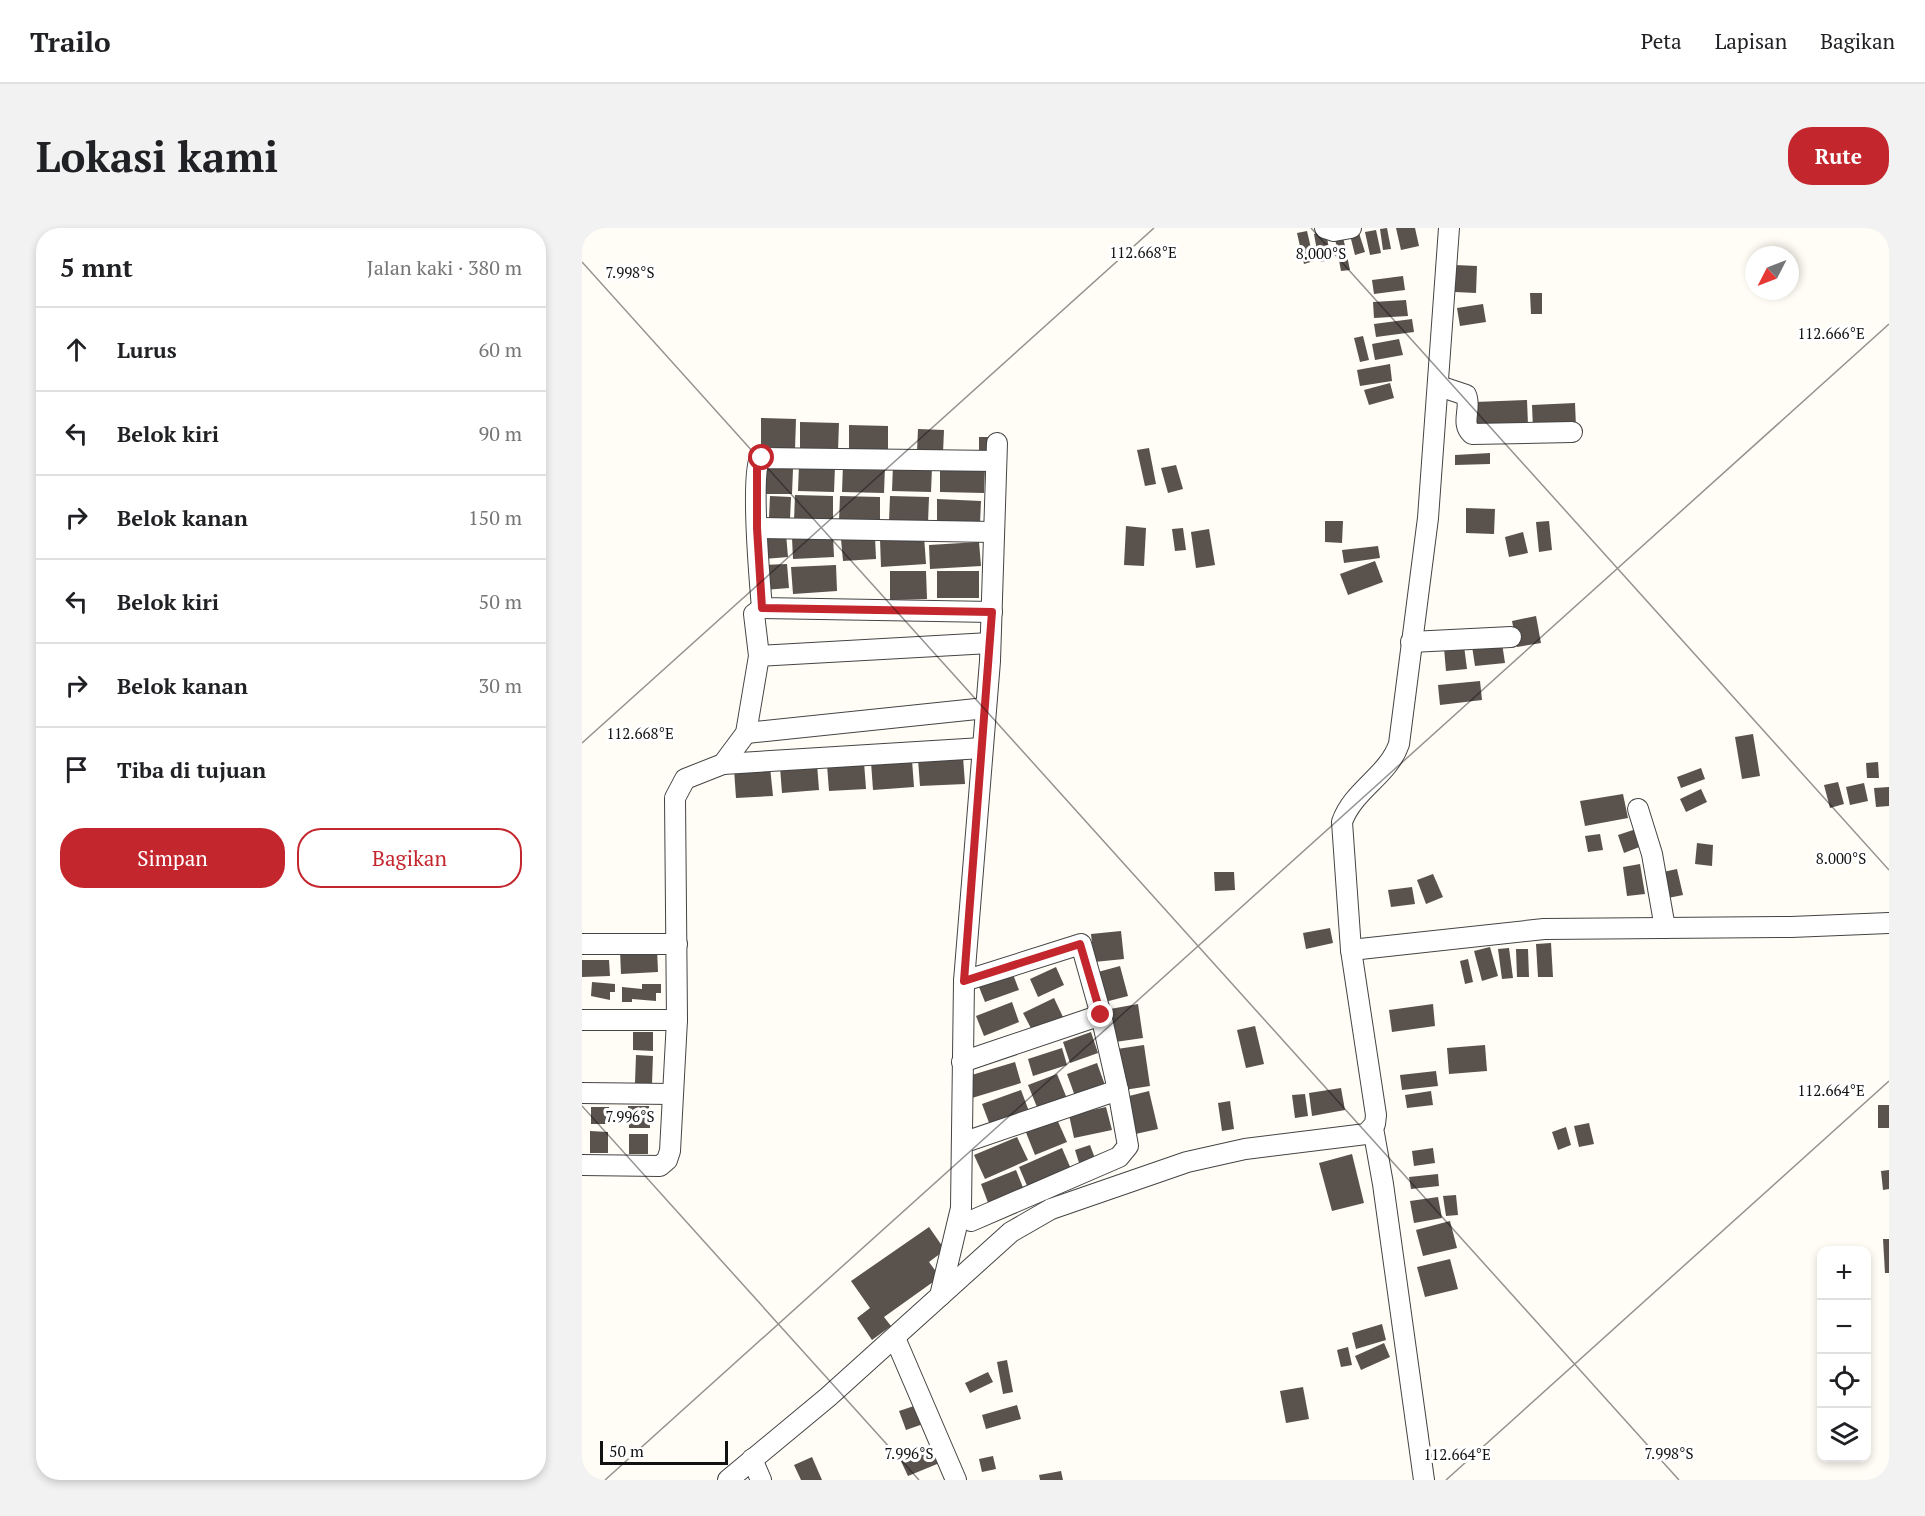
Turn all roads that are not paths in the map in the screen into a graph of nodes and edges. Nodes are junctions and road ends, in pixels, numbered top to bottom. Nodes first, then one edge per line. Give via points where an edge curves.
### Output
1 (1325, 228) edge
2 (1351, 228) edge
3 (1449, 228) edge
4 (1438, 386) junction
5 (1572, 432) dead end
6 (757, 528) junction
7 (993, 532) junction
8 (762, 608) junction
9 (992, 612) junction
10 (1511, 637) dead end
11 (1411, 642) junction
12 (990, 643) junction
13 (759, 656) junction
14 (986, 708) junction
15 (746, 733) junction
16 (982, 748) junction
17 (723, 764) junction
18 (1638, 809) dead end
19 (1889, 923) edge
20 (1665, 928) junction
21 (582, 944) edge
22 (678, 944) junction
23 (1351, 950) junction
24 (964, 981) junction
25 (1101, 1015) junction
26 (582, 1020) edge
27 (677, 1020) junction
28 (962, 1062) junction
29 (1118, 1090) junction
30 (582, 1093) edge
31 (672, 1094) junction
32 (1373, 1128) junction
33 (962, 1143) junction
34 (582, 1165) edge
35 (966, 1215) junction
36 (995, 1247) junction
37 (940, 1296) junction
38 (895, 1338) junction
39 (752, 1459) junction
40 (728, 1480) edge
41 (760, 1480) edge
42 (956, 1480) edge
43 (1424, 1480) edge

1 - 2 street
3 - 4 street
4 - 5 street via 1466,395 1466,424 1472,434
4 - 11 street via 1428,518
6 - 7 street
6 - 7 street via 760,458 997,452
6 - 8 street
7 - 9 street
8 - 9 street
8 - 13 street via 754,614
9 - 12 street
10 - 11 street
11 - 23 street via 1394,758 1347,807 1342,822
12 - 13 street
12 - 14 street
13 - 15 street
14 - 15 street
14 - 16 street
15 - 17 street
16 - 17 street
16 - 24 street
17 - 22 street via 685,780 675,798
18 - 20 street via 1652,854
19 - 20 street
20 - 23 street via 1544,929
21 - 22 street
22 - 27 street
23 - 32 street via 1376,1115
24 - 25 street via 1080,944
24 - 28 street
25 - 28 street
25 - 29 street
26 - 27 street
27 - 31 street
28 - 33 street
29 - 33 street
29 - 35 street via 1128,1146 1123,1155
30 - 31 street
31 - 34 street via 670,1151 660,1166
32 - 36 street via 1366,1134 1245,1149 1187,1162 1051,1209 1025,1222
32 - 43 street
33 - 35 street
35 - 36 street
35 - 37 street
36 - 37 street
37 - 38 street
38 - 39 street
38 - 42 street
39 - 40 street
39 - 41 street

